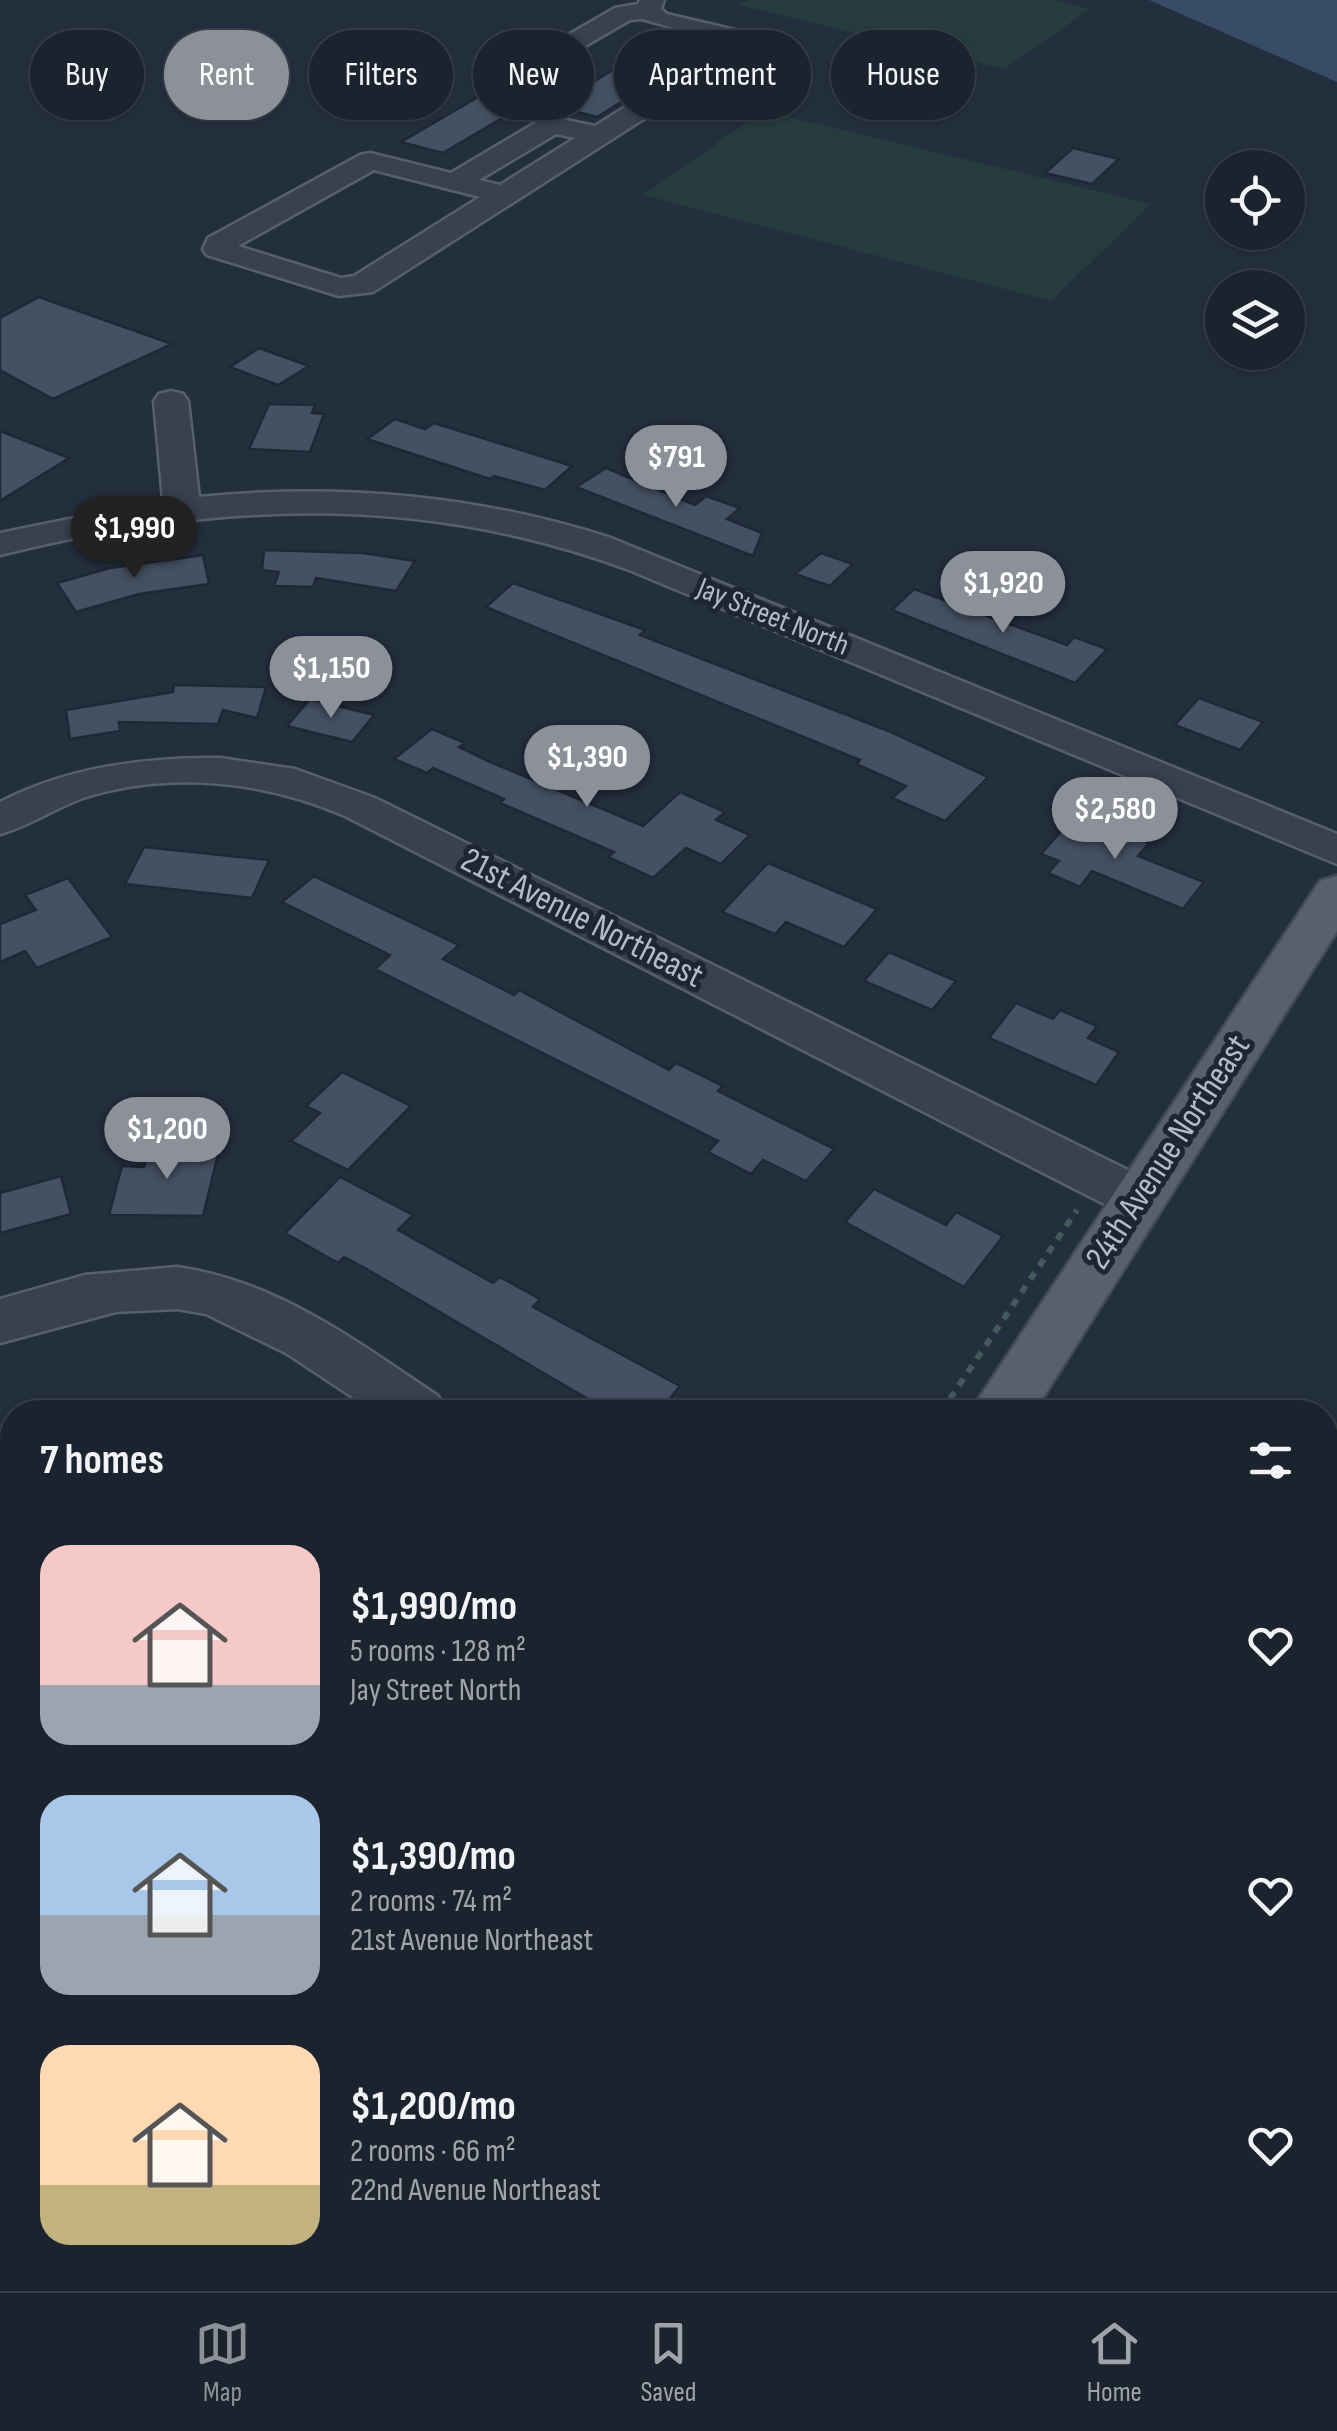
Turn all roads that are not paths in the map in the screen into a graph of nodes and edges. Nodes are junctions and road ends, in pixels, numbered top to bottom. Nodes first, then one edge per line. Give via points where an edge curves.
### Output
1 (650, 6) edge
2 (593, 30) edge
3 (599, 135) junction
4 (457, 181) junction
5 (505, 195) junction
6 (170, 401) dead end
7 (182, 508) junction
8 (0, 544) edge
9 (0, 820) edge
10 (1337, 850) edge
11 (1337, 892) edge
12 (1138, 1198) junction
13 (0, 1320) edge
14 (400, 1400) edge
15 (1009, 1400) edge

1 - 2 street
1 - 3 street via 658,19 762,44
3 - 4 street via 552,125
3 - 5 street
4 - 5 street
4 - 5 street via 370,161 218,249 350,289
6 - 7 street
7 - 8 street, Jay Street North
7 - 10 street, Jay Street North via 397,505 466,512 567,536
9 - 12 street, 21st Avenue Northeast via 75,786 156,772 235,771 299,782
11 - 12 main road, 24th Avenue Northeast
12 - 15 main road, 24th Avenue Northeast
13 - 14 street via 99,1293 176,1291 231,1300 301,1335

